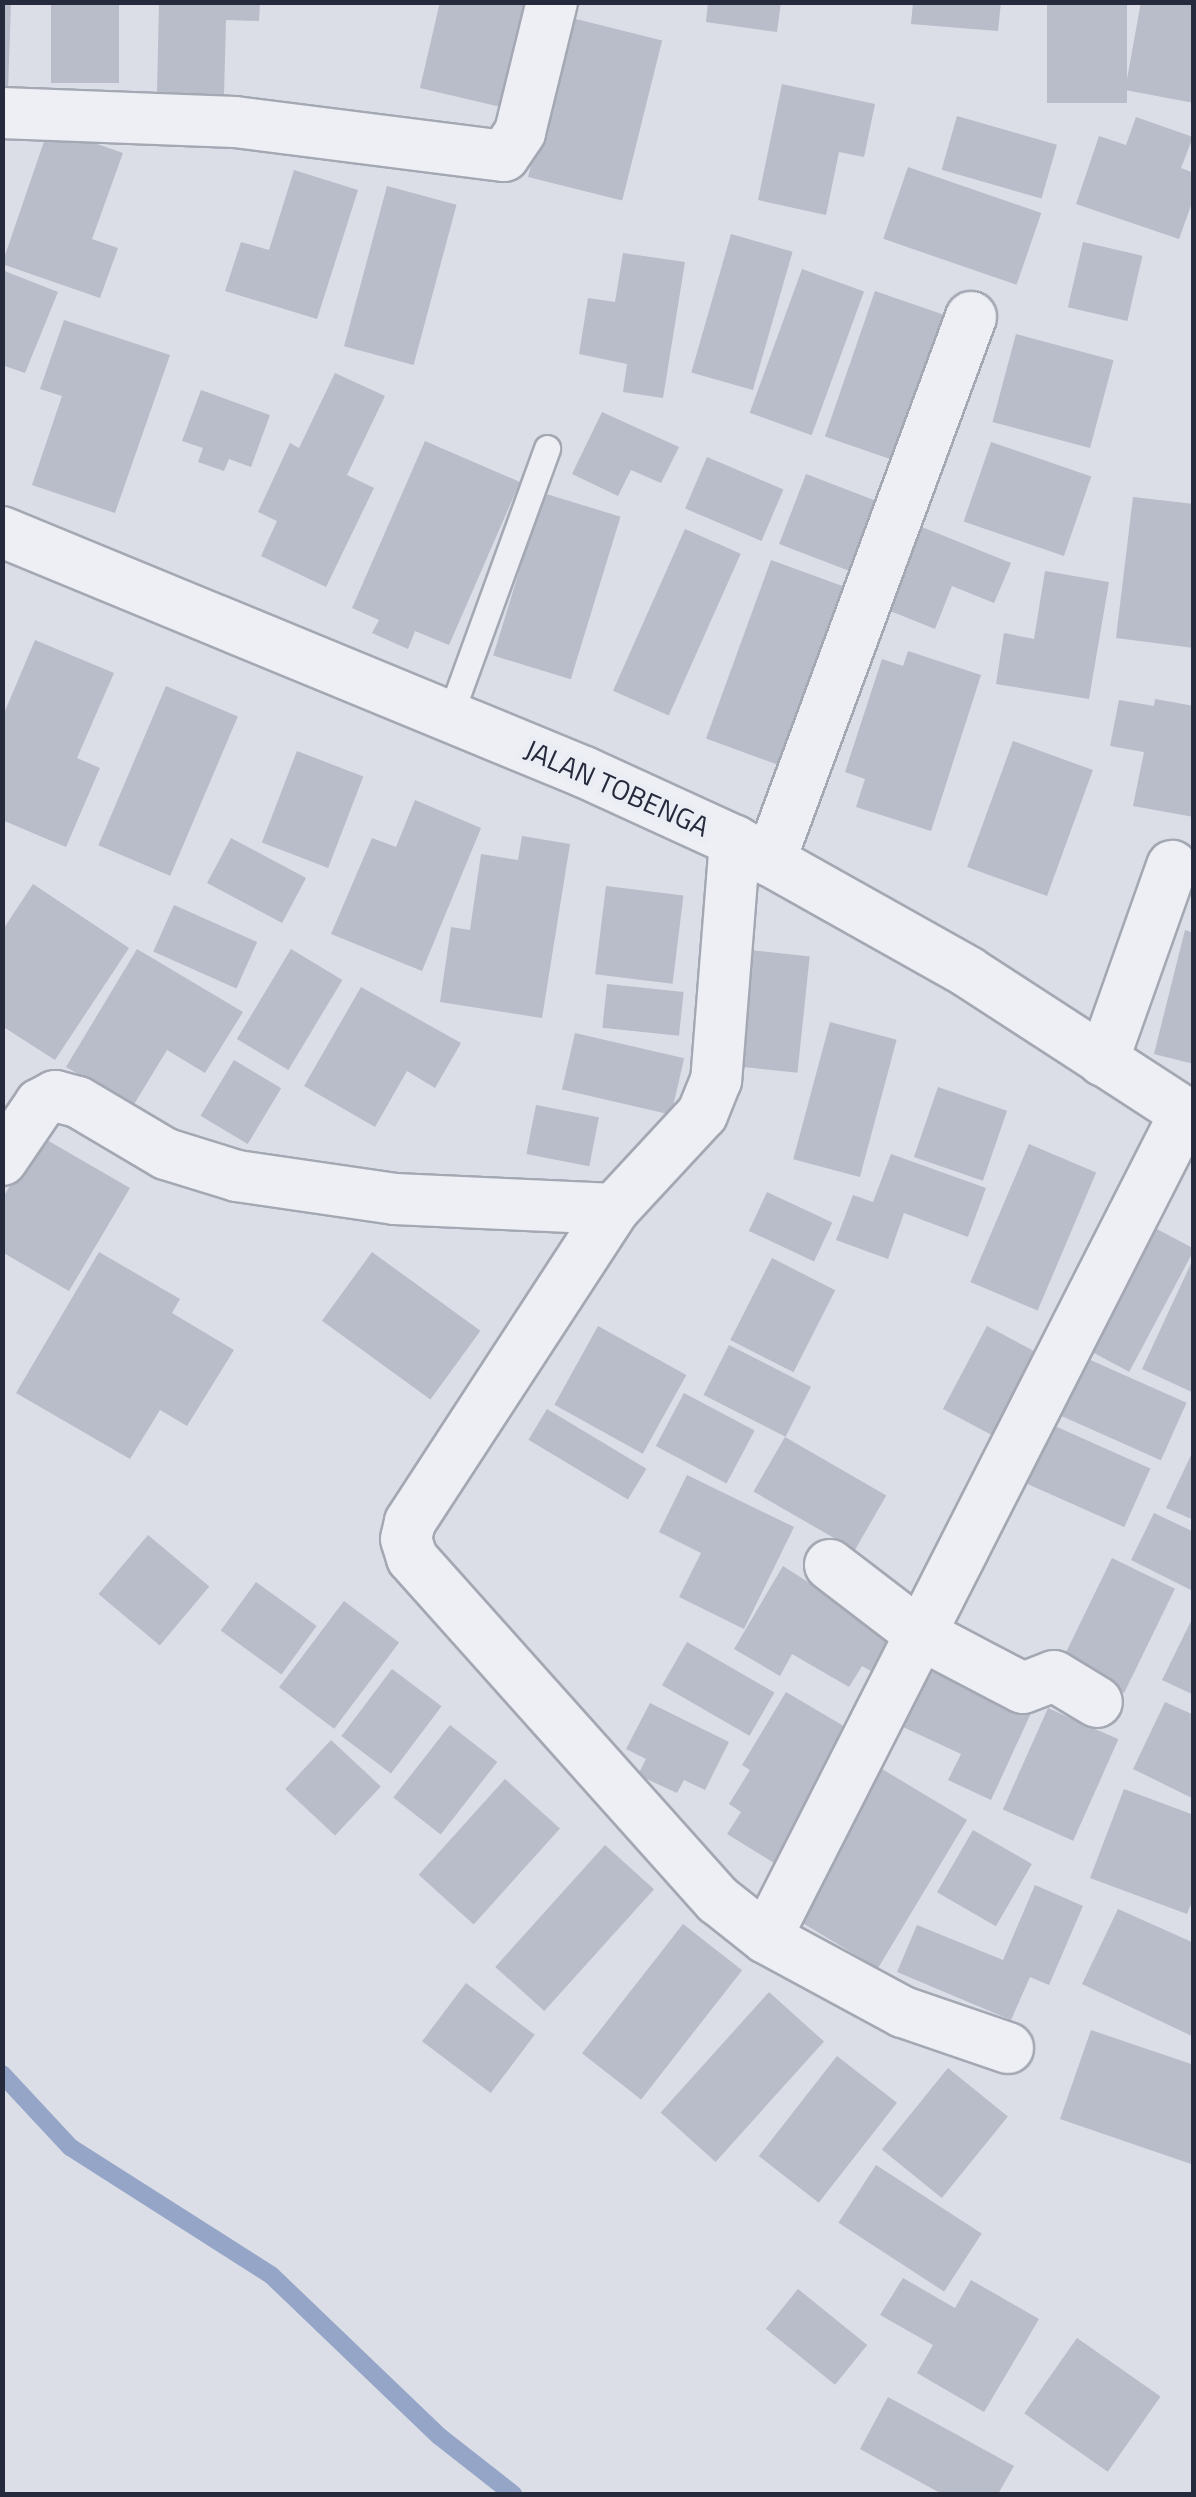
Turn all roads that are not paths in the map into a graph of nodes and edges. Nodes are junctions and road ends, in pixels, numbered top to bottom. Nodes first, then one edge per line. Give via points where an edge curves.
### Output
1 (552, 2) edge
2 (2, 112) edge
3 (971, 316) dead end
4 (546, 448) dead end
5 (2, 532) edge
6 (450, 715) junction
7 (752, 851) junction
8 (1172, 866) dead end
9 (1103, 1061) junction
10 (1189, 1116) edge
11 (7, 1141) edge
12 (614, 1210) junction
13 (830, 1565) dead end
14 (920, 1634) junction
15 (1097, 1702) dead end
16 (766, 1938) junction
17 (1008, 2048) dead end

1 - 2 street via 520,132 504,156 236,122
3 - 7 street
4 - 6 lane
5 - 6 street, JALAN TOBENGA
6 - 7 street, JALAN TOBENGA
7 - 9 street, JALAN TOBENGA via 968,972
7 - 12 street via 716,1080 702,1114
8 - 9 street
9 - 10 street, JALAN TOBENGA
10 - 14 street
11 - 12 street via 55,1096 78,1102 166,1154 236,1176 395,1199
12 - 16 street via 410,1522 406,1539 412,1558 680,1861
13 - 14 street
14 - 15 street via 1023,1688 1054,1676
14 - 16 street
16 - 17 street via 903,2012

